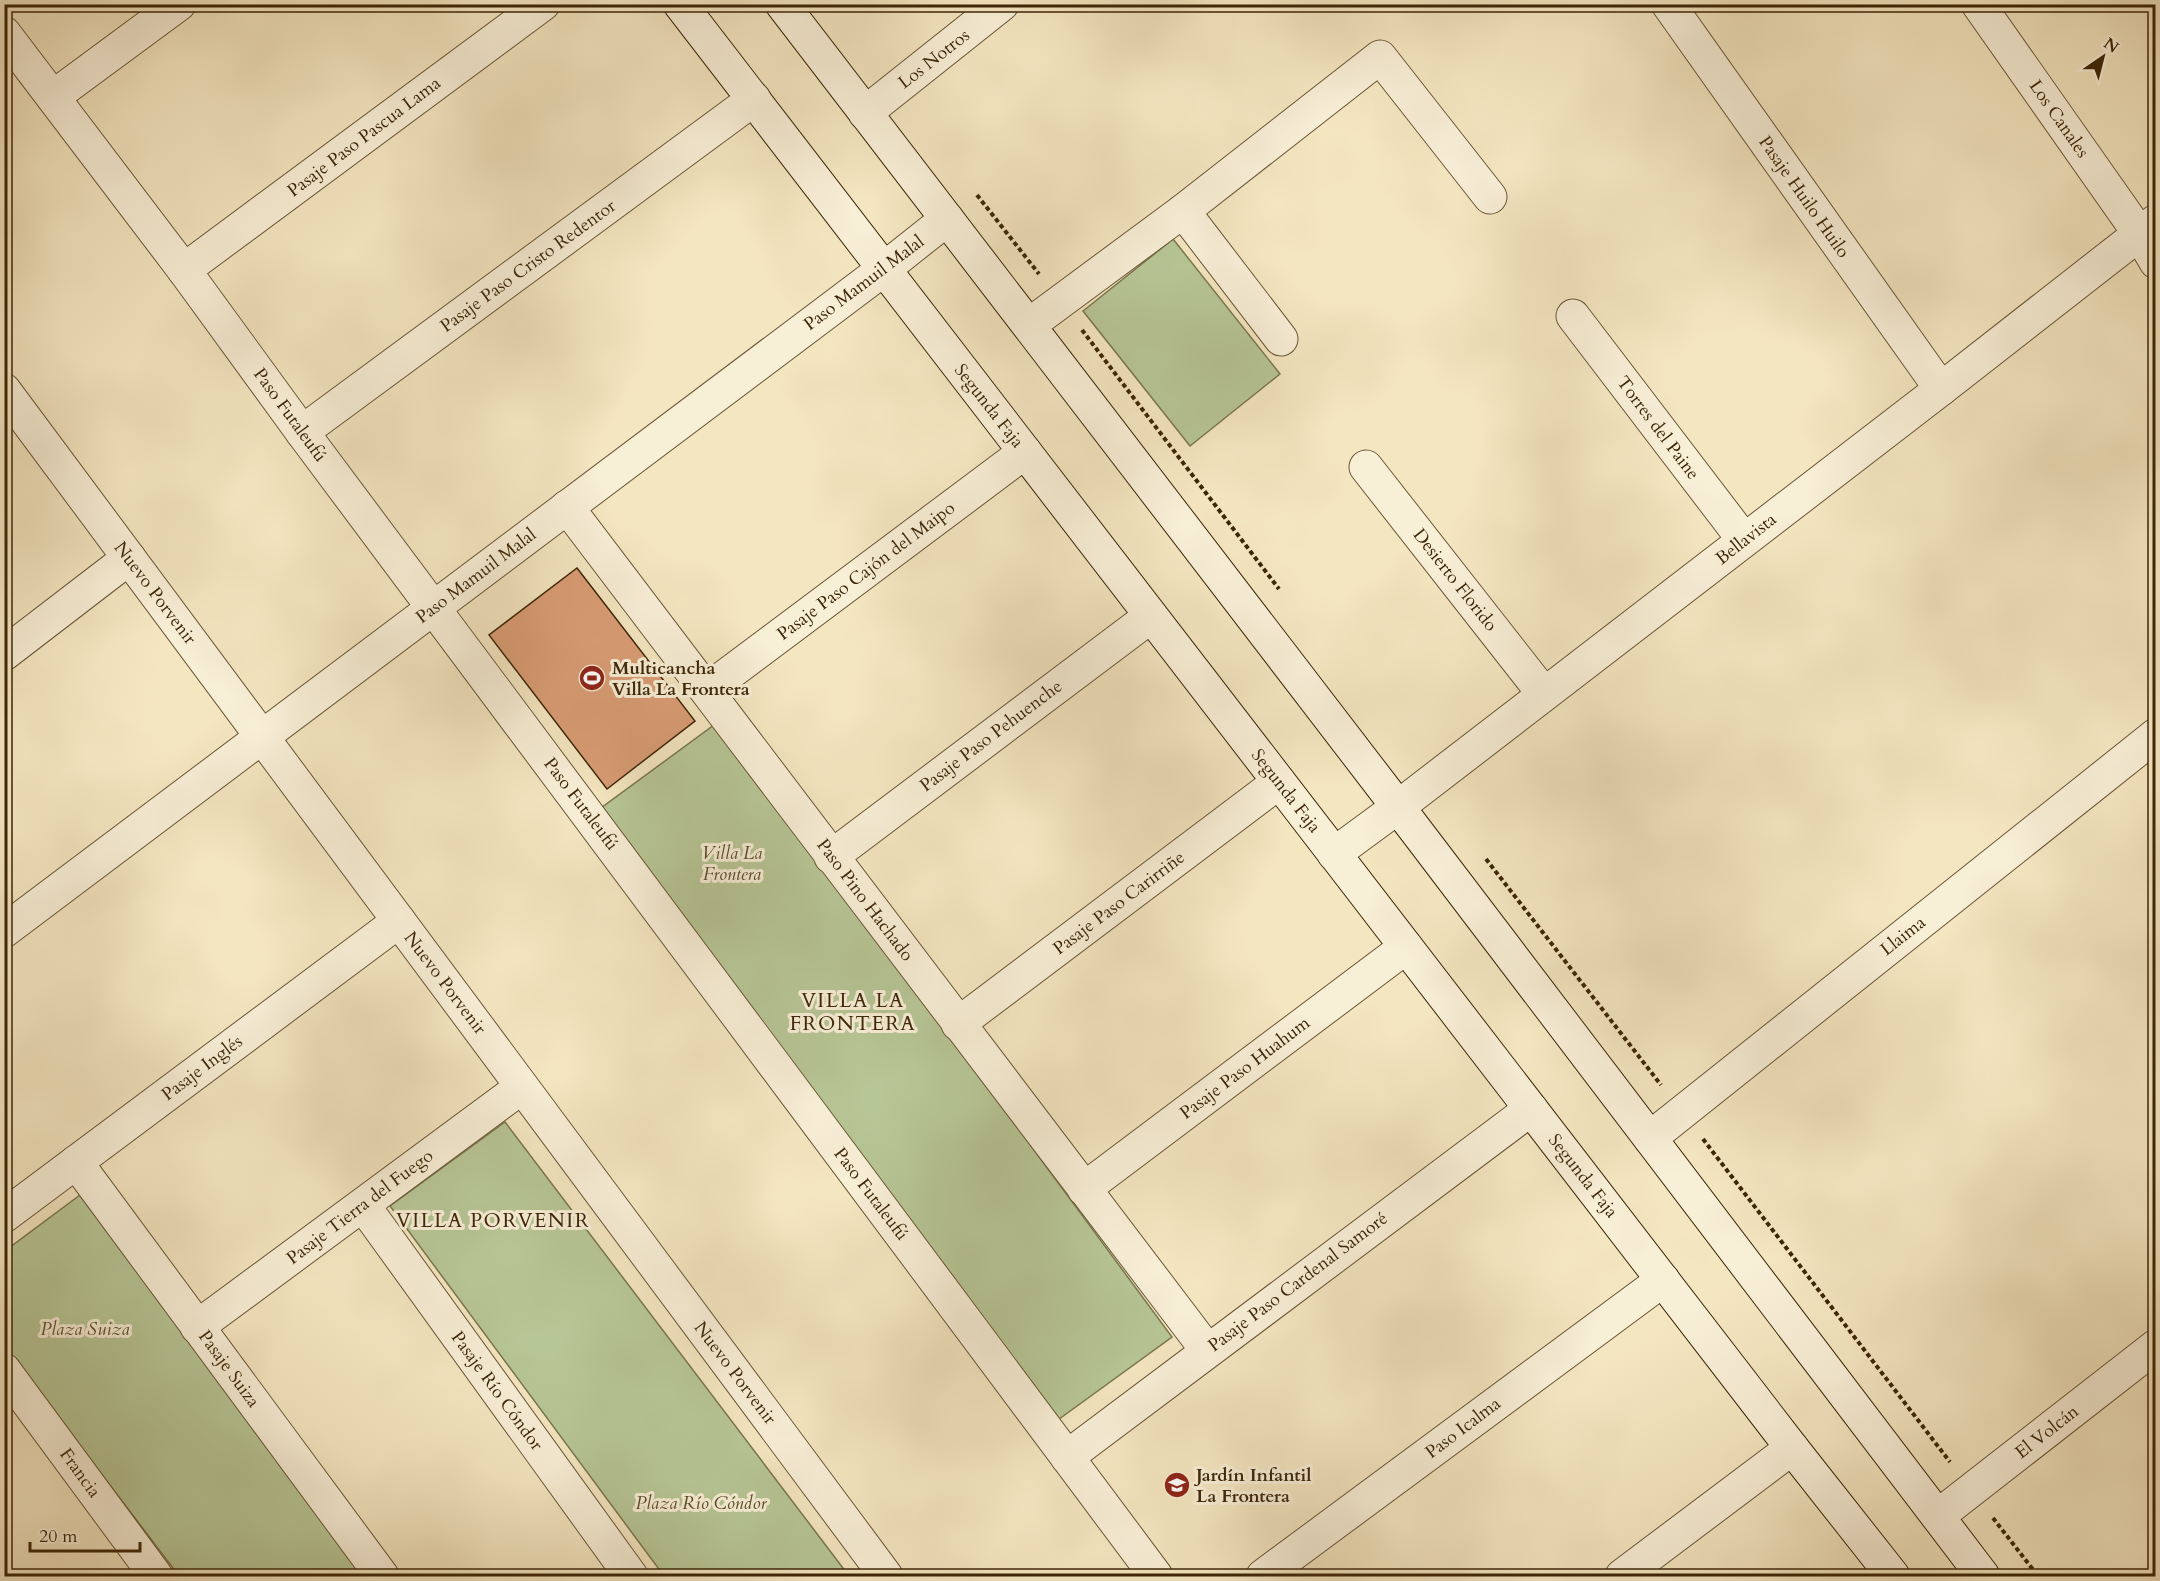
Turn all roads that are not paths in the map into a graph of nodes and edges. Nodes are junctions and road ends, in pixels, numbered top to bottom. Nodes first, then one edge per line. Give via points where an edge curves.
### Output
1 (179, 4) edge
2 (543, 4) edge
3 (680, 4) edge
4 (782, 4) edge
5 (1002, 4) edge
6 (1668, 4) edge
7 (1978, 4) edge
8 (4, 33) edge
9 (52, 97) junction
10 (754, 99) junction
11 (865, 113) junction
12 (1490, 197) dead end
13 (1183, 211) junction
14 (947, 219) junction
15 (2147, 227) edge
16 (2156, 262) edge
17 (884, 269) junction
18 (184, 270) junction
19 (1573, 316) dead end
20 (1029, 326) junction
21 (1281, 339) dead end
22 (1941, 389) junction
23 (4, 390) edge
24 (302, 432) junction
25 (1025, 452) junction
26 (1366, 467) dead end
27 (567, 507) junction
28 (1744, 540) junction
29 (129, 558) junction
30 (434, 608) junction
31 (1151, 616) junction
32 (4, 654) edge
33 (707, 690) junction
34 (1544, 694) junction
35 (2156, 735) edge
36 (262, 737) junction
37 (1279, 782) junction
38 (1398, 807) junction
39 (1334, 854) junction
40 (831, 856) junction
41 (399, 921) junction
42 (4, 931) edge
43 (1406, 947) junction
44 (958, 1024) junction
45 (522, 1087) junction
46 (1531, 1109) junction
47 (1650, 1138) junction
48 (76, 1162) junction
49 (1083, 1189) junction
50 (363, 1205) junction
51 (4, 1216) edge
52 (1663, 1280) junction
53 (197, 1327) junction
54 (2156, 1346) edge
55 (1207, 1350) junction
56 (4, 1370) edge
57 (1792, 1448) junction
58 (1066, 1457) junction
59 (1938, 1516) junction
60 (156, 1576) edge
61 (382, 1576) edge
62 (631, 1576) edge
63 (886, 1576) edge
64 (1156, 1576) edge
65 (1263, 1576) edge
66 (1622, 1576) edge
67 (1893, 1576) edge
68 (1983, 1576) edge

1 - 9 street
2 - 18 street, Pasaje Paso Pascua Lama
3 - 10 street, Segunda Faja
4 - 11 street
5 - 11 street, Los Notros
6 - 22 street, Pasaje Huilo Huilo
7 - 15 street, Los Canales
8 - 9 street, Paso Futaleufú
9 - 18 street, Paso Futaleufú
10 - 17 street, Segunda Faja
10 - 24 street, Pasaje Paso Cristo Redentor
11 - 14 street
12 - 13 street via 1380,57
13 - 20 street
13 - 21 street
14 - 17 street, Paso Mamuil Malal
14 - 20 street
15 - 16 street, Los Canales
15 - 22 street, Bellavista
17 - 25 street, Segunda Faja
17 - 27 street, Paso Mamuil Malal
18 - 24 street, Paso Futaleufú
19 - 28 street, Torres del Paine
20 - 38 street
22 - 28 street, Bellavista
23 - 29 street, Nuevo Porvenir
24 - 30 street, Paso Futaleufú
25 - 31 street, Segunda Faja
25 - 33 street, Pasaje Paso Cajón del Maipo
26 - 34 street, Desierto Florido
27 - 30 street, Paso Mamuil Malal
27 - 33 street, Paso Pino Hachado
28 - 34 street, Bellavista
29 - 32 street
29 - 36 street, Nuevo Porvenir
30 - 36 street, Paso Mamuil Malal
30 - 58 street, Paso Futaleufú
31 - 37 street, Segunda Faja
31 - 40 street, Pasaje Paso Pehuenche
33 - 40 street, Paso Pino Hachado
34 - 38 street, Bellavista
35 - 47 street, Llaima
36 - 41 street, Nuevo Porvenir
36 - 42 street, Paso Mamuil Malal
37 - 39 street, Segunda Faja
37 - 44 street, Pasaje Paso Carirriñe
38 - 39 street, Bellavista
38 - 47 street
39 - 43 street, Segunda Faja
40 - 44 street, Paso Pino Hachado
41 - 45 street, Nuevo Porvenir
41 - 48 street, Pasaje Inglés
43 - 46 street, Segunda Faja
43 - 49 street, Pasaje Paso Huahum
44 - 49 street, Paso Pino Hachado
45 - 50 street, Pasaje Tierra del Fuego
45 - 63 street, Nuevo Porvenir
46 - 52 street, Segunda Faja
46 - 55 street, Pasaje Paso Cardenal Samoré
47 - 59 street
48 - 51 street, Pasaje Inglés
48 - 53 street, Pasaje Suiza
49 - 55 street, Paso Pino Hachado
50 - 53 street, Pasaje Tierra del Fuego
50 - 62 street, Pasaje Río Cóndor
52 - 57 street, Segunda Faja
52 - 65 street, Paso Icalma
53 - 61 street, Pasaje Suiza
54 - 59 street, El Volcán
55 - 58 street, Pasaje Paso Cardenal Samoré
56 - 60 street, Francia
57 - 66 street
57 - 67 street, Segunda Faja
58 - 64 street, Paso Futaleufú
59 - 68 street

